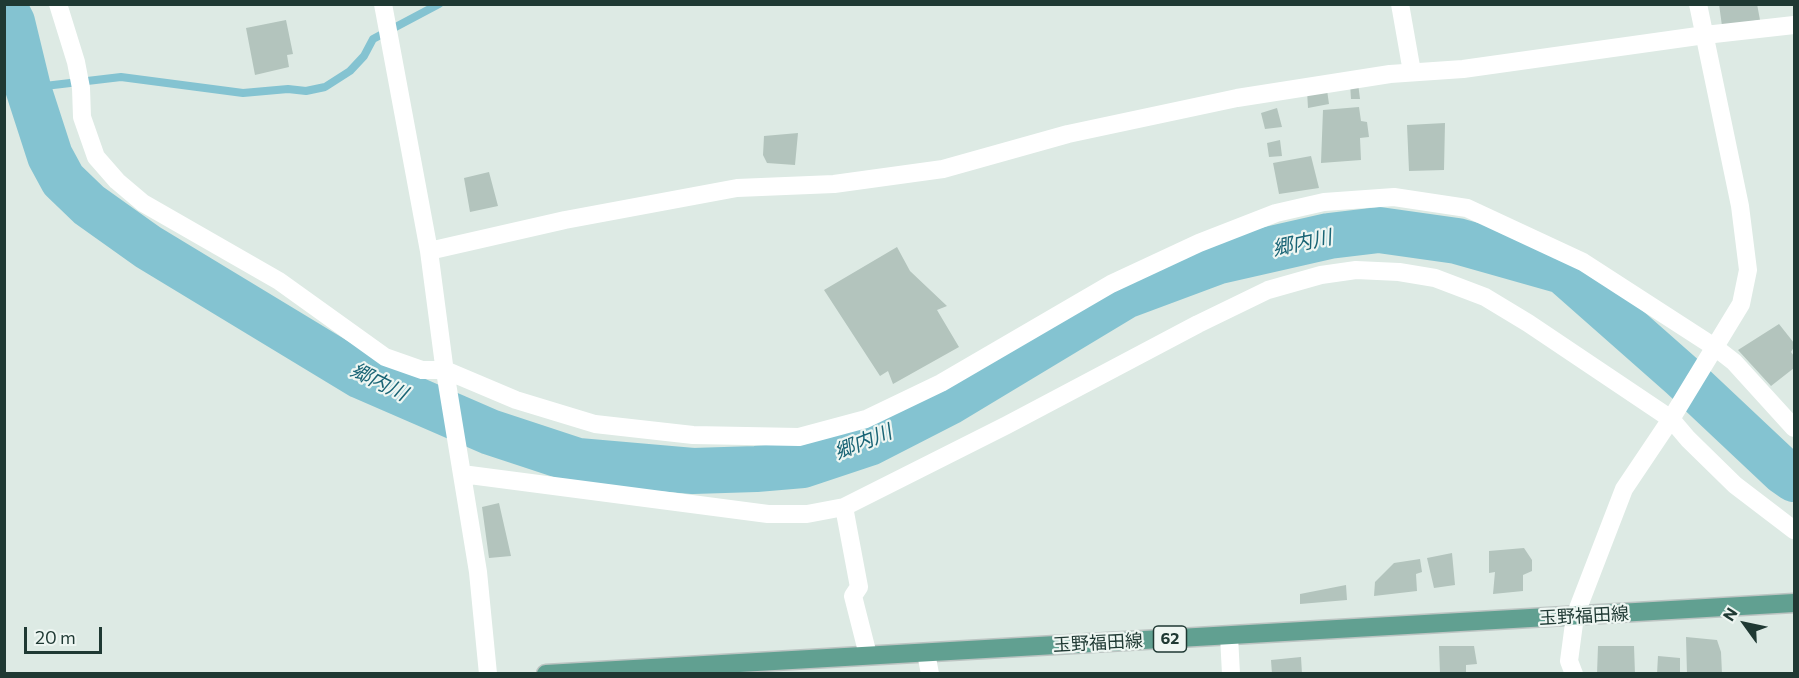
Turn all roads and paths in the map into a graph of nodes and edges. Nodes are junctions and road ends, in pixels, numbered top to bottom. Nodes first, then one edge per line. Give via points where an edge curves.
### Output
1 (58, 4) edge
2 (383, 4) edge
3 (1400, 4) edge
4 (1698, 4) edge
5 (1794, 25) edge
6 (1705, 35) junction
7 (1412, 72) junction
8 (429, 251) junction
9 (1711, 355) junction
10 (445, 370) junction
11 (1674, 414) junction
12 (1794, 428) edge
13 (462, 474) junction
14 (844, 507) junction
15 (1794, 530) edge
16 (1794, 603) edge
17 (1575, 616) junction
18 (1229, 636) junction
19 (926, 653) junction
20 (868, 655) junction
21 (488, 674) edge
22 (546, 674) edge
23 (930, 674) edge
24 (1231, 674) edge
25 (1574, 674) edge

1 - 10 street via 80,82 82,117 96,157 117,181 143,203 279,281 386,357 422,370
2 - 8 street
3 - 7 street
4 - 6 street
5 - 6 street
6 - 7 street via 1463,69
6 - 9 street via 1740,206 1748,270 1741,304
7 - 8 street via 1237,98 1068,134 943,169 834,184 737,188 565,220
8 - 10 street
9 - 10 street via 1572,258 1467,208 1394,197 1324,202 1276,213 1199,243 1111,284 941,383 866,419 799,437 693,435 595,424 516,400
9 - 11 street
9 - 12 street via 1734,362
10 - 13 street
11 - 14 street via 1485,297 1435,278 1356,270 1268,290
11 - 15 street via 1688,439 1736,485
11 - 17 street via 1624,489
13 - 14 street via 768,514 807,514
13 - 21 street via 478,572
14 - 20 street via 859,587 854,596
16 - 17 main road, 玉野福田線 / 62
17 - 18 main road, 玉野福田線 / 62
17 - 25 street via 1569,661
18 - 19 main road, 玉野福田線 / 62
18 - 24 street
19 - 20 main road, 玉野福田線 / 62
19 - 23 street
20 - 22 main road, 玉野福田線 / 62

